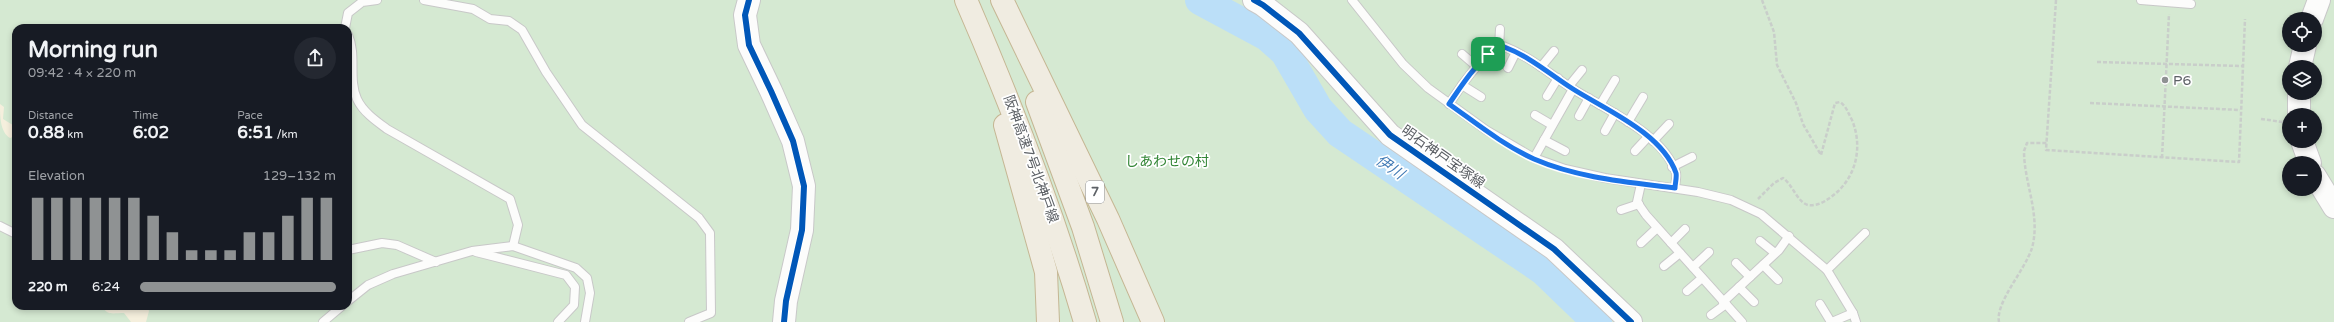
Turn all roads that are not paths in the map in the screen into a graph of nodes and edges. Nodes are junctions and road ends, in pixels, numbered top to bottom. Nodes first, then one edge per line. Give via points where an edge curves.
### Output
1 (377, 0) edge
2 (424, 0) edge
3 (749, 0) edge
4 (959, 0) edge
5 (966, 0) edge
6 (997, 0) edge
7 (1002, 0) edge
8 (1254, 0) edge
9 (1352, 0) edge
10 (2141, 0) edge
11 (2319, 0) edge
12 (2191, 4) dead end
13 (2315, 12) edge
14 (346, 24) edge
15 (1500, 29) dead end
16 (352, 44) edge
17 (1499, 48) junction
18 (1554, 51) dead end
19 (1516, 52) junction
20 (1462, 54) dead end
21 (1029, 65) junction
22 (1476, 66) junction
23 (1542, 67) junction
24 (1508, 68) dead end
25 (1582, 70) dead end
26 (1558, 78) junction
27 (996, 80) junction
28 (1615, 80) dead end
29 (1462, 85) junction
30 (1571, 87) junction
31 (1547, 96) dead end
32 (1643, 97) dead end
33 (1481, 98) dead end
34 (1589, 98) junction
35 (1449, 104) junction
36 (1600, 105) junction
37 (1615, 113) junction
38 (1534, 115) dead end
39 (1579, 116) dead end
40 (1628, 122) junction
41 (1669, 124) dead end
42 (1552, 125) junction
43 (1605, 131) dead end
44 (1651, 139) junction
45 (1544, 140) junction
46 (1564, 150) dead end
47 (1635, 151) dead end
48 (1692, 157) dead end
49 (1534, 158) junction
50 (1672, 167) junction
51 (1641, 184) junction
52 (2322, 187) edge
53 (1675, 188) junction
54 (1639, 204) junction
55 (2334, 207) edge
56 (1620, 210) dead end
57 (0, 226) edge
58 (1657, 228) junction
59 (1685, 229) dead end
60 (12, 232) edge
61 (1865, 233) dead end
62 (1789, 236) junction
63 (1760, 241) dead end
64 (1641, 243) dead end
65 (1671, 243) junction
66 (512, 246) junction
67 (352, 249) edge
68 (472, 251) junction
69 (1709, 252) dead end
70 (1680, 253) junction
71 (1775, 253) junction
72 (436, 262) junction
73 (1736, 264) dead end
74 (1763, 264) junction
75 (1664, 266) dead end
76 (1693, 268) junction
77 (1827, 270) junction
78 (1750, 277) junction
79 (1702, 278) junction
80 (1778, 280) dead end
81 (1739, 287) junction
82 (1687, 291) dead end
83 (352, 298) edge
84 (1754, 302) dead end
85 (1724, 303) junction
86 (1820, 304) dead end
87 (337, 310) edge
88 (1853, 313) junction
89 (1711, 315) dead end
90 (323, 322) edge
91 (558, 322) edge
92 (585, 322) edge
93 (689, 322) edge
94 (784, 322) edge
95 (1048, 322) edge
96 (1085, 322) edge
97 (1112, 322) edge
98 (1153, 322) edge
99 (1631, 322) edge
100 (1742, 322) edge
101 (1832, 322) edge
102 (1856, 322) edge

1 - 14 lane via 362,2 348,13
2 - 93 lane via 473,9 490,19 509,21 522,30 546,72 582,125 699,218 710,233 710,313
3 - 94 street via 745,15 749,45 793,141 804,186 802,230 786,301
4 - 27 highway
5 - 27 highway, 阪神高速7号北神戸線
6 - 21 highway, 阪神高速7号北神戸線 / 7
7 - 21 highway, 7
8 - 99 street, 明石神戸宝塚線 via 1299,33 1390,135 1554,249
9 - 35 lane via 1403,64
10 - 12 lane
11 - 13 street
15 - 17 lane
16 - 66 lane via 357,99 369,115 387,129 510,199 518,225
17 - 19 lane via 1502,46
17 - 22 lane via 1488,54
18 - 23 lane
19 - 23 lane
19 - 24 lane
20 - 22 lane
21 - 97 highway, 阪神高速7号北神戸線 / 7
21 - 98 highway, 7 via 1108,219
22 - 29 lane
23 - 26 lane
25 - 30 lane
26 - 30 lane
26 - 31 lane
27 - 95 highway via 1046,272
27 - 96 highway, 阪神高速7号北神戸線 via 1027,144
28 - 36 lane
29 - 33 lane
29 - 35 lane
30 - 34 lane
30 - 42 lane
32 - 40 lane
34 - 36 lane
34 - 39 lane
35 - 49 lane via 1486,130
36 - 37 lane
37 - 40 lane
37 - 43 lane
38 - 42 lane
40 - 44 lane
41 - 44 lane
42 - 45 lane
44 - 47 lane
44 - 50 lane
45 - 46 lane
45 - 49 lane
48 - 50 lane
49 - 51 lane via 1565,169
50 - 53 lane via 1676,174
51 - 53 lane
51 - 54 lane
52 - 55 street
53 - 62 lane via 1725,199 1749,208
54 - 56 lane
54 - 58 lane
57 - 60 lane
58 - 64 lane
58 - 65 lane
59 - 65 lane
61 - 77 lane
62 - 71 lane
62 - 77 lane
63 - 71 lane
65 - 70 lane
66 - 68 lane
66 - 92 lane via 576,268 587,278 590,293
67 - 72 lane via 382,243 396,245
68 - 72 lane
68 - 91 lane via 566,275 575,286 574,305
69 - 76 lane
70 - 75 lane
70 - 76 lane
71 - 74 lane
72 - 83 lane via 368,284
73 - 78 lane
74 - 78 lane
74 - 80 lane
76 - 79 lane
77 - 88 lane
78 - 81 lane
79 - 82 lane
79 - 85 lane
81 - 84 lane
81 - 85 lane
85 - 89 lane
85 - 100 lane
86 - 101 lane
87 - 90 lane
88 - 101 lane
88 - 102 lane

